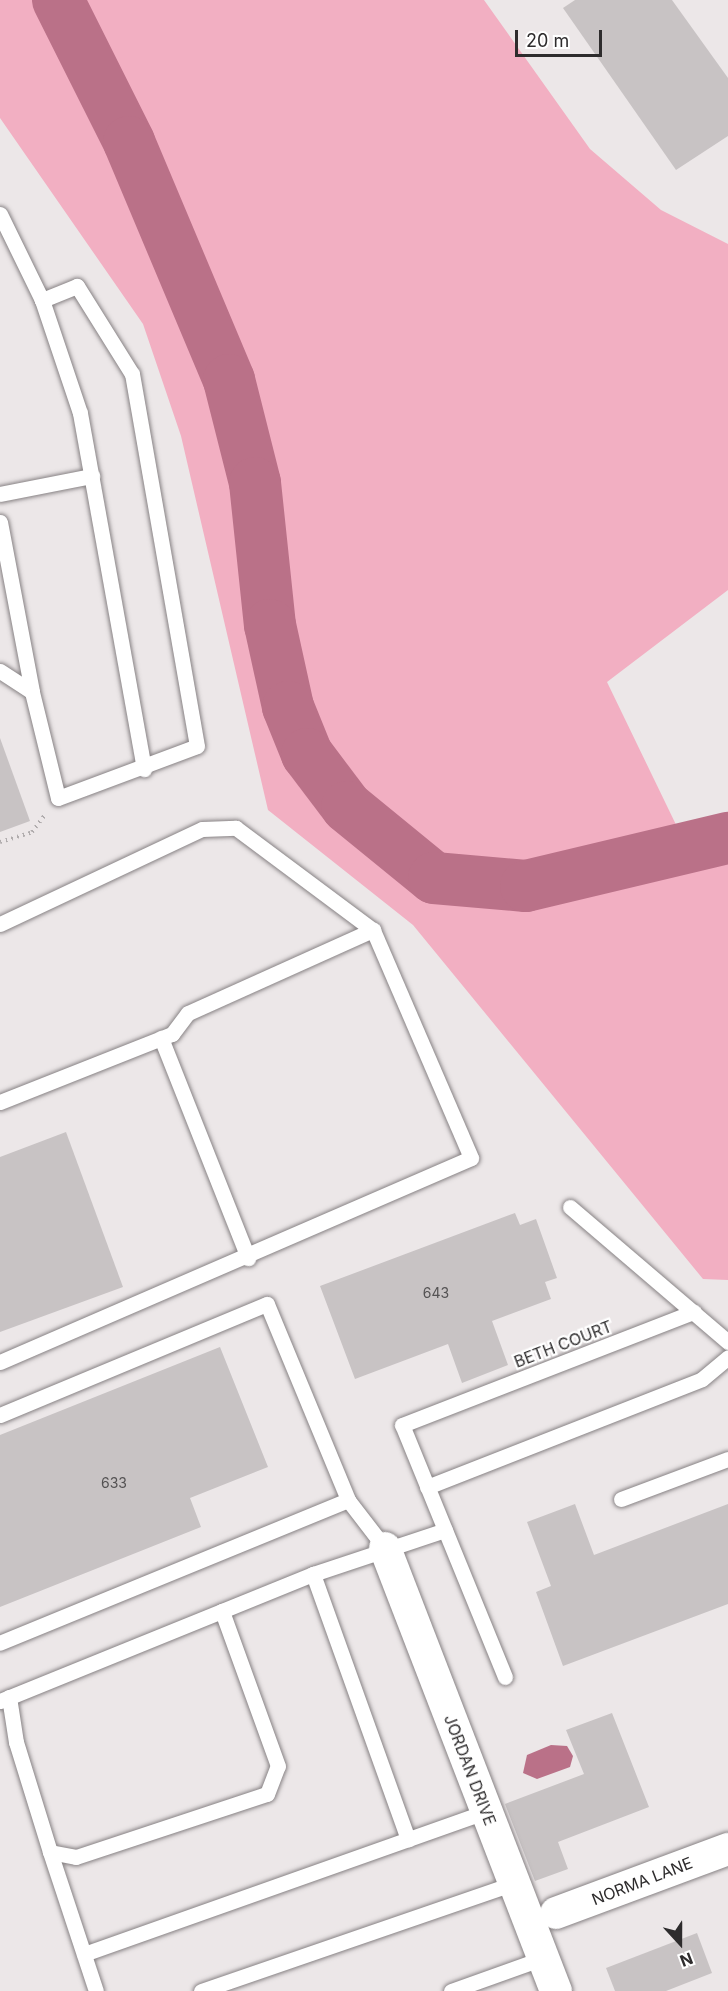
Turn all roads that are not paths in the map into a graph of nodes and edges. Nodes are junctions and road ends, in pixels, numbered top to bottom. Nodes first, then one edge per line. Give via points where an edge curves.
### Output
1 (0, 214) edge
2 (42, 300) junction
3 (92, 476) junction
4 (0, 494) edge
5 (0, 522) edge
6 (0, 671) edge
7 (32, 692) junction
8 (144, 769) junction
9 (0, 924) edge
10 (373, 930) junction
11 (161, 1038) junction
12 (0, 1102) edge
13 (570, 1207) dead end
14 (248, 1258) junction
15 (694, 1312) junction
16 (728, 1342) edge
17 (728, 1357) edge
18 (0, 1362) edge
19 (0, 1415) edge
20 (728, 1459) edge
21 (427, 1487) junction
22 (621, 1499) dead end
23 (348, 1500) junction
24 (445, 1530) junction
25 (384, 1548) junction
26 (314, 1574) junction
27 (222, 1611) junction
28 (0, 1643) edge
29 (505, 1677) dead end
30 (5, 1699) edge
31 (486, 1812) junction
32 (408, 1840) junction
33 (728, 1849) edge
34 (50, 1852) junction
35 (513, 1883) junction
36 (556, 1913) dead end
37 (84, 1954) junction
38 (543, 1958) junction
39 (96, 1991) edge
40 (201, 1991) edge
41 (451, 1991) edge
42 (556, 1991) edge

1 - 2 lane
2 - 3 lane via 80,414
2 - 8 lane via 77,286 132,374 197,747
3 - 4 lane
3 - 8 lane
5 - 7 lane
6 - 7 lane
7 - 8 lane via 58,798
9 - 10 lane via 202,829 236,828
10 - 11 lane via 188,1012 172,1034
10 - 14 lane via 471,1158
11 - 12 lane
11 - 14 lane
13 - 15 lane
14 - 18 lane
15 - 16 lane
15 - 21 lane, BETH COURT via 402,1425
17 - 21 lane via 702,1379
19 - 23 lane via 267,1304
20 - 22 lane
21 - 24 lane
23 - 25 lane
23 - 28 lane
24 - 25 lane
24 - 29 lane
25 - 26 lane
25 - 31 street, JORDAN DRIVE
26 - 27 lane
26 - 32 lane
27 - 30 lane
27 - 34 lane via 278,1766 267,1794 76,1857
30 - 34 lane
31 - 32 lane
31 - 35 street, JORDAN DRIVE
32 - 37 lane
33 - 36 street, NORMA LANE
34 - 37 lane
35 - 38 street, JORDAN DRIVE
35 - 40 lane
37 - 39 lane
38 - 41 lane
38 - 42 street, JORDAN DRIVE

